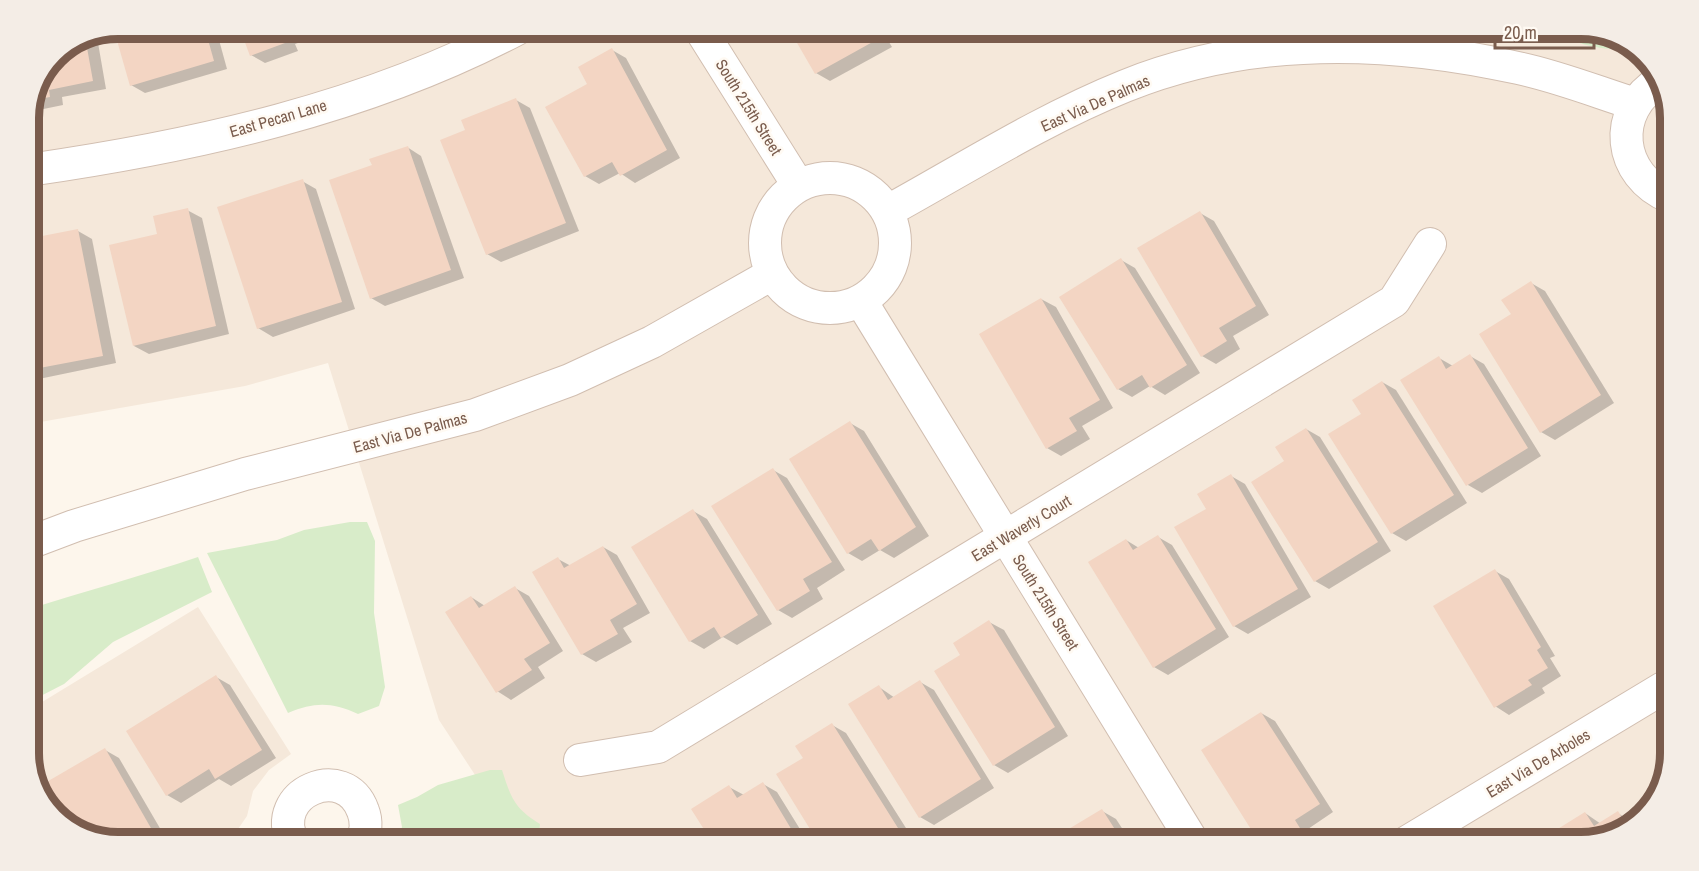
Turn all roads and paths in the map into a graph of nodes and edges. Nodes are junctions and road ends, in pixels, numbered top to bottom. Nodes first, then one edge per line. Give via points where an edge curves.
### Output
1 (496, 39) edge
2 (707, 39) edge
3 (1653, 85) edge
4 (1635, 104) junction
5 (39, 168) edge
6 (798, 185) junction
7 (1660, 192) edge
8 (888, 211) junction
9 (1430, 244) dead end
10 (772, 273) junction
11 (861, 301) junction
12 (1006, 537) junction
13 (39, 539) edge
14 (1660, 690) edge
15 (580, 760) dead end
16 (290, 832) edge
17 (364, 832) edge
18 (1186, 832) edge
19 (1425, 832) edge

1 - 5 street, East Pecan Lane via 401,81 276,120 160,150
2 - 6 street, South 215th Street
3 - 4 street
4 - 7 street via 1626,142 1631,161 1641,178
4 - 8 street, East Via De Palmas via 1520,68 1413,49 1267,50 1216,57 1125,86
6 - 8 street via 838,177 858,183
6 - 10 street via 782,198 765,234 765,254
8 - 11 street via 895,231 896,252 890,271 878,288
9 - 12 street, East Waverly Court via 1394,301
10 - 11 street via 784,290 801,302 821,308 842,308
10 - 13 street, East Via De Palmas via 652,342 570,380 475,415 245,474
11 - 12 street, South 215th Street
12 - 15 street, East Waverly Court via 658,747
12 - 18 street, South 215th Street
14 - 19 street, East Via De Arboles
16 - 17 street via 288,823 296,800 317,786 330,785 353,794 361,804

